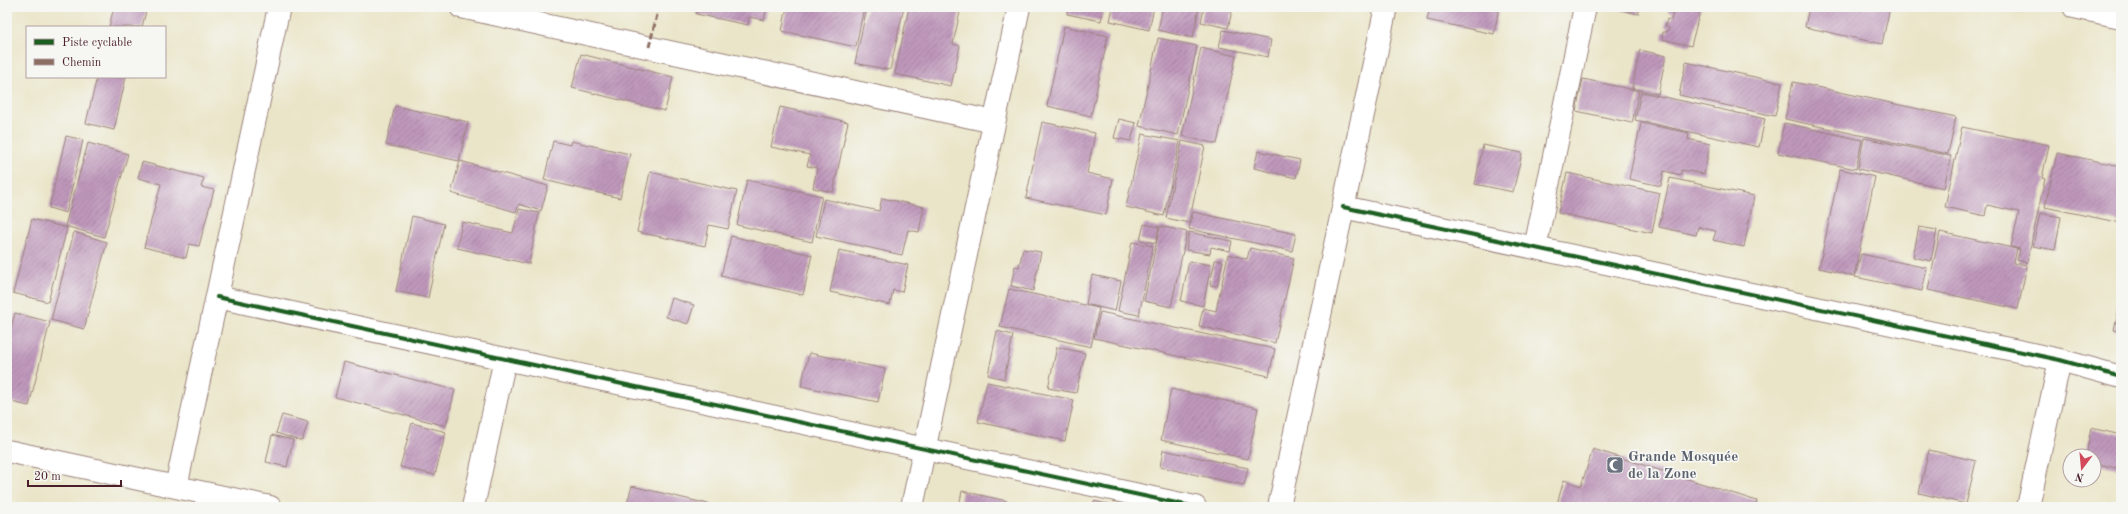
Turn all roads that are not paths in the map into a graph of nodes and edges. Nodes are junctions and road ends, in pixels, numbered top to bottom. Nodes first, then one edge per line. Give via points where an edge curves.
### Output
1 (279, 7) edge
2 (461, 7) edge
3 (1019, 7) edge
4 (1386, 7) edge
5 (1585, 7) edge
6 (2074, 7) edge
7 (2121, 17) edge
8 (994, 122) junction
9 (1343, 207) junction
10 (1535, 248) junction
11 (217, 297) junction
12 (505, 359) junction
13 (2060, 360) junction
14 (2121, 377) edge
15 (924, 449) junction
16 (7, 451) edge
17 (176, 487) junction
18 (270, 507) edge
19 (473, 507) edge
20 (912, 507) edge
21 (1195, 507) edge
22 (1279, 507) edge
23 (2028, 507) edge

1 - 11 street
2 - 8 street
3 - 8 street
4 - 9 street
5 - 10 street
6 - 7 street
8 - 15 street
9 - 10 street
9 - 22 street
10 - 13 street
11 - 12 street
11 - 17 street
12 - 15 street
12 - 19 street
13 - 14 street
13 - 23 street
15 - 20 street
15 - 21 street
16 - 17 street
17 - 18 street

